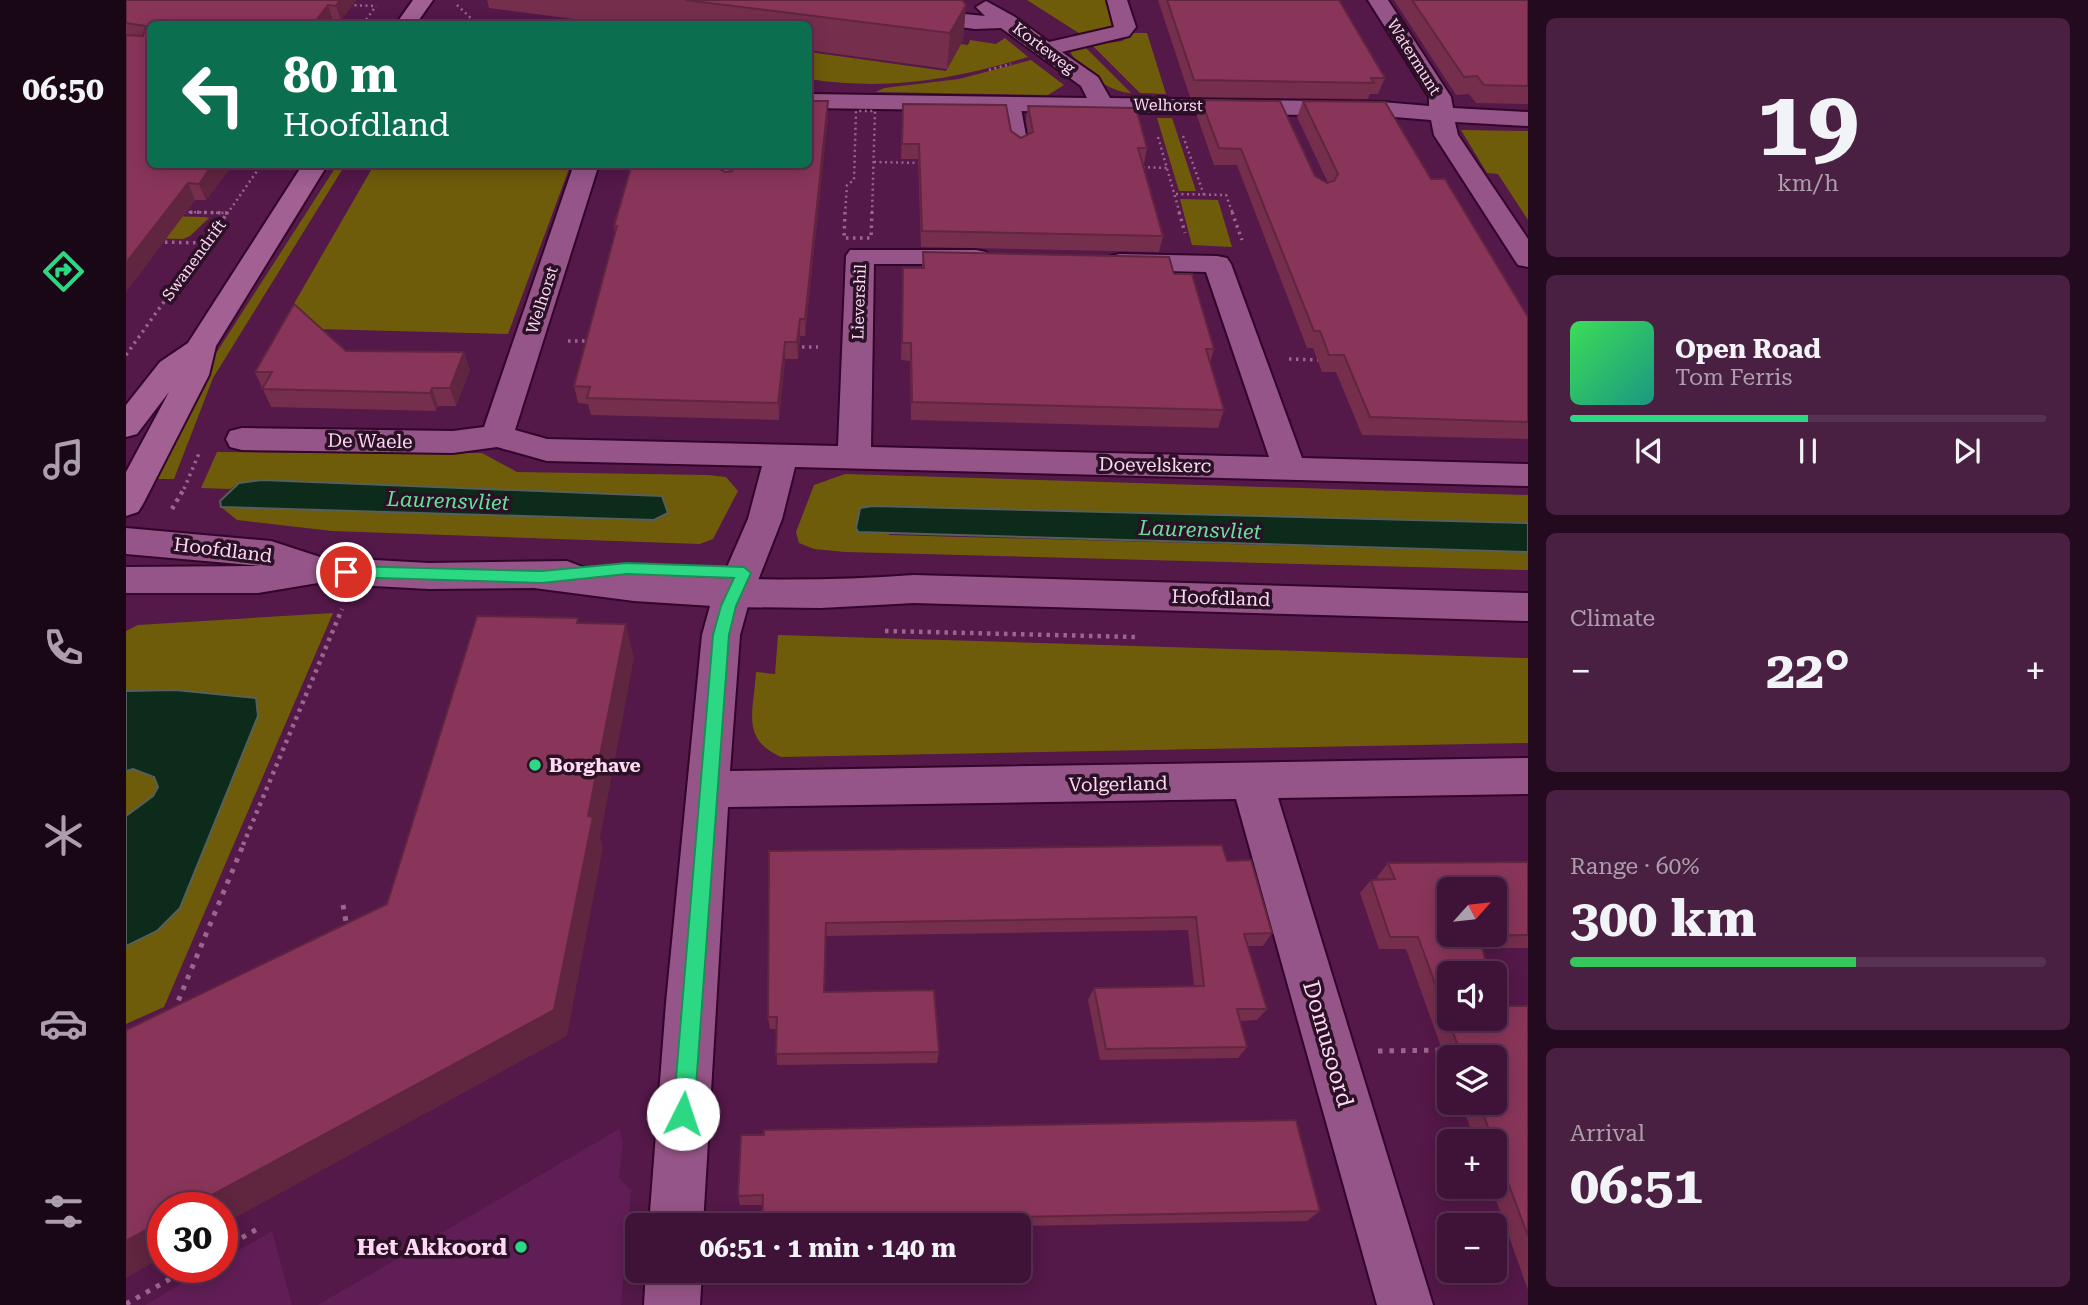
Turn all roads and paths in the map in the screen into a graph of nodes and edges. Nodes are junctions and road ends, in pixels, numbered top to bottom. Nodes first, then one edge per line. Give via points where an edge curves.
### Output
1 (381, 0) edge
2 (423, 0) edge
3 (976, 0) edge
4 (1117, 0) edge
5 (1378, 0) edge
6 (342, 5) dead end
7 (457, 5) dead end
8 (376, 6) junction
9 (896, 13) edge
10 (365, 21) edge
11 (408, 21) edge
12 (474, 21) edge
13 (1008, 21) junction
14 (1047, 49) junction
15 (812, 100) edge
16 (1012, 103) junction
17 (1102, 104) junction
18 (1174, 106) junction
19 (1282, 108) junction
20 (856, 111) dead end
21 (1442, 114) junction
22 (1528, 119) edge
23 (1155, 128) dead end
24 (1293, 130) edge
25 (1020, 146) edge
26 (874, 155) dead end
27 (259, 168) edge
28 (313, 168) edge
29 (586, 168) edge
30 (1175, 194) junction
31 (1204, 195) junction
32 (177, 212) edge
33 (228, 213) junction
34 (1187, 241) dead end
35 (154, 242) edge
36 (206, 243) junction
37 (1246, 251) dead end
38 (1004, 259) edge
39 (1528, 259) edge
40 (1099, 261) edge
41 (561, 341) dead end
42 (602, 342) edge
43 (201, 346) junction
44 (791, 346) edge
45 (858, 348) junction
46 (126, 355) edge
47 (1250, 359) junction
48 (1331, 360) edge
49 (126, 427) edge
50 (497, 436) junction
51 (242, 439) dead end
52 (203, 445) dead end
53 (781, 458) junction
54 (854, 458) junction
55 (1289, 468) junction
56 (1528, 475) edge
57 (126, 505) edge
58 (168, 516) dead end
59 (126, 541) edge
60 (318, 570) junction
61 (126, 580) edge
62 (739, 582) junction
63 (345, 598) dead end
64 (1528, 607) edge
65 (1528, 776) edge
66 (1252, 782) junction
67 (709, 789) junction
68 (344, 905) dead end
69 (349, 938) edge
70 (169, 1023) edge
71 (1437, 1049) edge
72 (1330, 1051) junction
73 (677, 1213) edge
74 (259, 1228) dead end
75 (238, 1240) edge
76 (163, 1283) edge
77 (673, 1283) edge
78 (126, 1304) edge
79 (671, 1305) edge
80 (1405, 1305) edge

1 - 8 path
2 - 11 main road
3 - 13 street, Korteweg
4 - 14 street via 1125,27 1122,32
5 - 21 street, Watermunt via 1440,97
6 - 8 path
7 - 12 path
8 - 10 path
9 - 13 street via 975,23
13 - 14 street, Korteweg
14 - 17 street, Korteweg via 1090,82
15 - 16 street, Welhorst
16 - 17 street, Welhorst
16 - 25 lane
17 - 18 street, Welhorst
18 - 19 street, Welhorst
18 - 31 path
19 - 21 street, Welhorst
19 - 24 lane
20 - 26 path, Lievershil via 854,180 848,185 844,238 871,239
21 - 22 street, Watermunt
21 - 39 street via 1446,135
23 - 30 path, Welhorst
27 - 33 path, Swanendrift
28 - 43 main road
29 - 50 street, Welhorst
30 - 31 path
30 - 34 path
31 - 37 path via 1226,195
32 - 33 path
33 - 36 path, Swanendrift
35 - 36 path
36 - 46 path, Swanendrift
38 - 45 street, Lievershil via 860,256
40 - 47 street via 1217,264
41 - 42 path
43 - 49 main road via 171,369
43 - 57 main road via 194,375
44 - 45 path
45 - 54 street, Lievershil
47 - 48 path
47 - 55 street
50 - 51 street, De Waele via 453,442
50 - 53 street, Doevelskerc via 547,450
52 - 58 path
53 - 54 street, Doevelskerc
53 - 62 street via 765,519
54 - 55 street, Doevelskerc
55 - 56 street, Doevelskerc
59 - 60 street, Hoofdland via 271,554
60 - 61 street, Hoofdland via 258,580
60 - 62 street, Hoofdland via 542,577 626,588
62 - 64 street, Hoofdland via 849,595 914,589
62 - 67 street via 721,635
63 - 70 path
65 - 66 street, Volgerland
66 - 67 street, Volgerland
66 - 72 street, Domusoord
67 - 73 street
68 - 69 path
71 - 72 path
72 - 80 street, Domusoord
74 - 75 path
76 - 78 path
77 - 79 street

